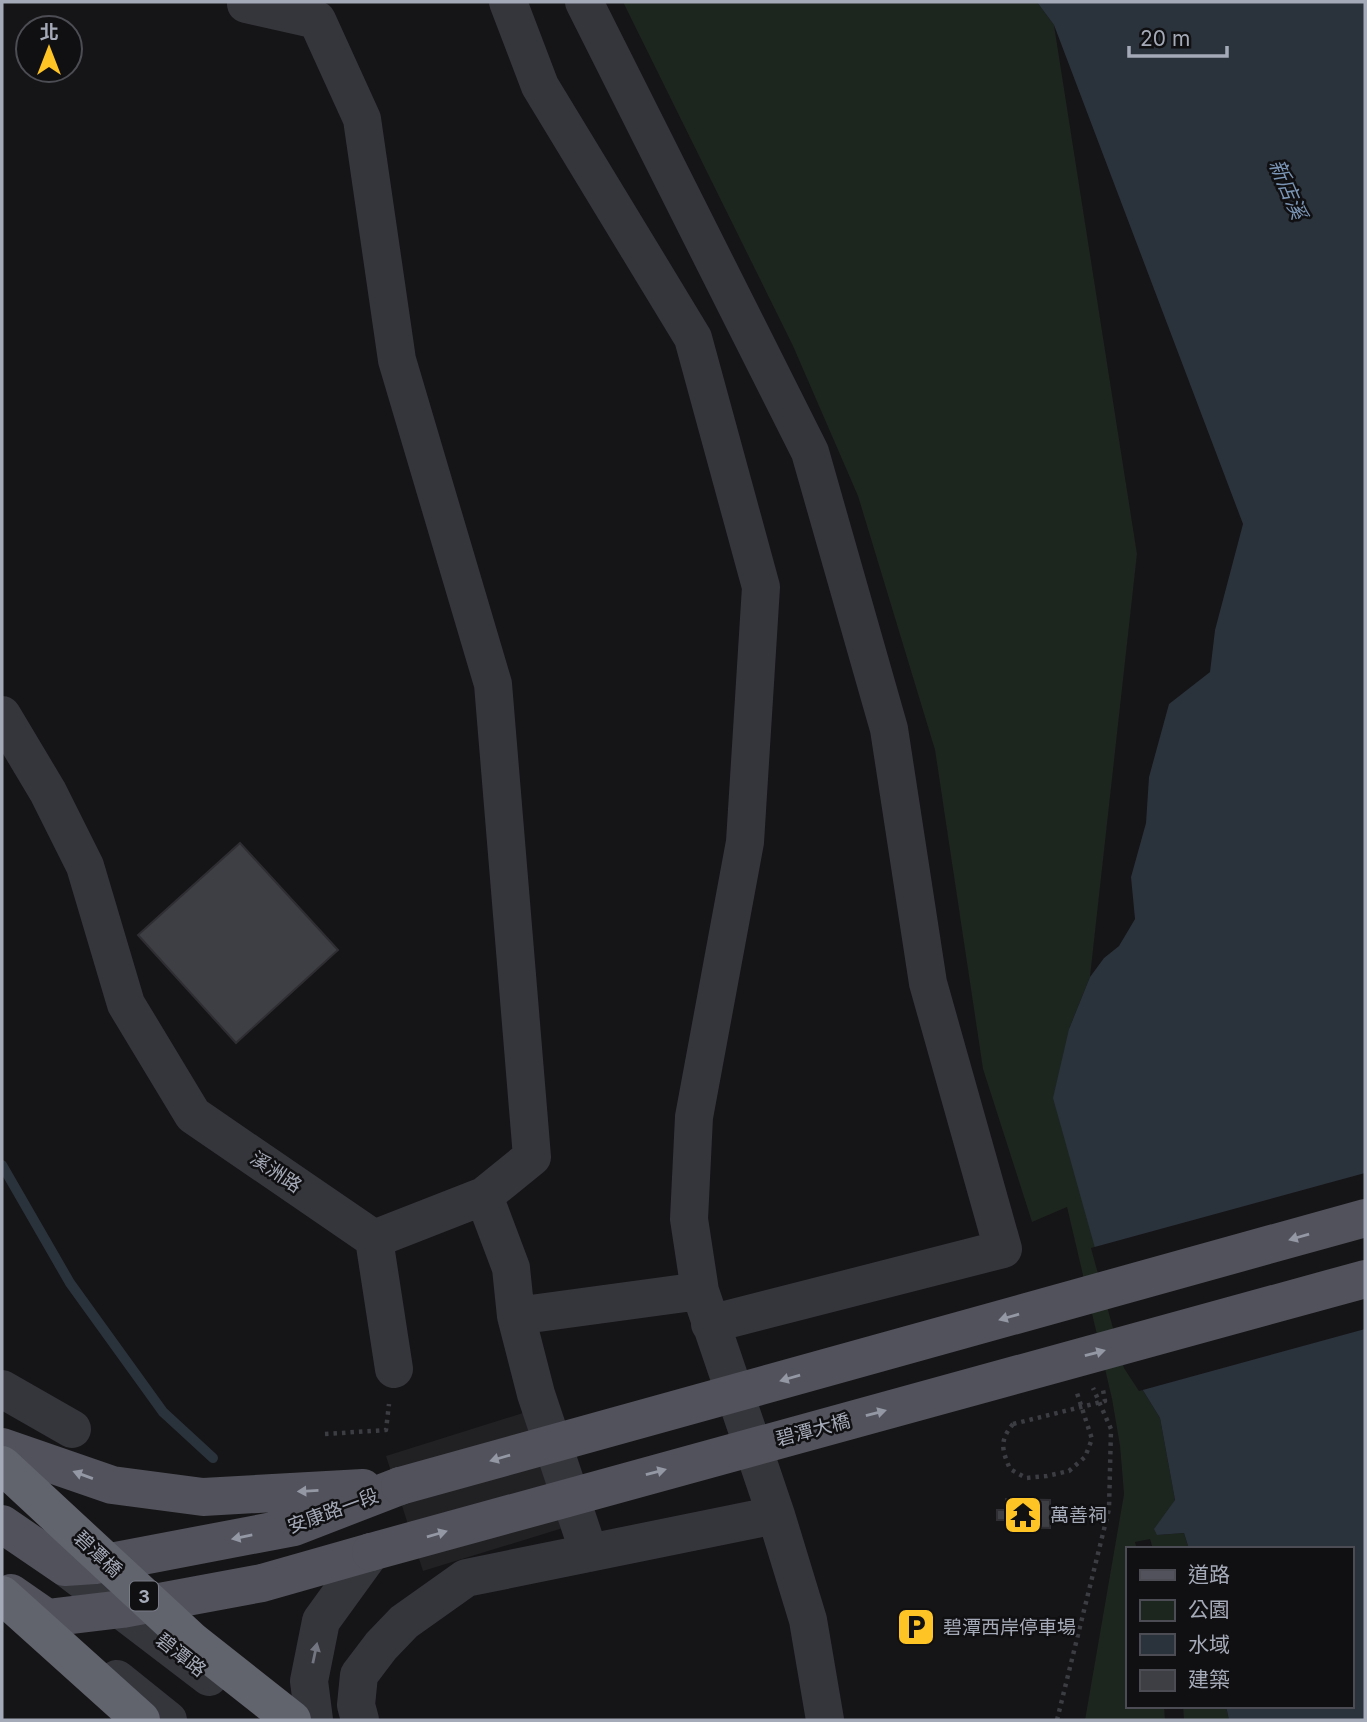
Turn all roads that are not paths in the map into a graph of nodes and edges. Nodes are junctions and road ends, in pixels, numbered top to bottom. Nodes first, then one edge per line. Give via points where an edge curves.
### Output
1 (509, 2) edge
2 (584, 2) edge
3 (246, 4) dead end
4 (2, 715) edge
5 (484, 1196) junction
6 (1365, 1218) edge
7 (374, 1239) junction
8 (1365, 1279) edge
9 (705, 1308) junction
10 (516, 1316) junction
11 (394, 1369) dead end
12 (2, 1389) edge
13 (72, 1429) dead end
14 (2, 1447) edge
15 (2, 1465) edge
16 (400, 1486) junction
17 (776, 1515) junction
18 (2, 1524) edge
19 (371, 1552) junction
20 (589, 1553) junction
21 (65, 1567) junction
22 (2, 1578) edge
23 (2, 1586) edge
24 (2, 1595) edge
25 (122, 1609) junction
26 (47, 1618) junction
27 (126, 1702) edge
28 (141, 1720) edge
29 (168, 1720) edge
30 (262, 1720) edge
31 (292, 1720) edge
32 (314, 1720) edge
33 (360, 1720) edge
34 (825, 1720) edge

1 - 9 street via 540,86 693,338 761,587 745,842 694,1118 689,1219
2 - 9 street via 810,452 889,729 928,983 1003,1249
3 - 5 street via 317,20 362,118 397,360 493,684 532,1157
4 - 7 street, 溪洲路 via 85,866 126,1004 193,1115
5 - 7 street
5 - 10 street via 511,1268
6 -> 16 main road, bridge
7 - 11 street
19 -> 8 main road, 碧潭大橋, bridge
9 - 10 street
9 - 17 street
10 - 20 street via 536,1394
12 - 13 street
16 -> 14 main road, 安康路一段 via 203,1497 112,1485
15 - 31 highway, 碧潭橋 / 3, bridge via 192,1641
16 -> 21 main road, 安康路一段 via 294,1527
17 - 20 street
17 - 34 street via 808,1620
18 - 21 main road
19 - 25 main road, 碧潭大橋 via 262,1583
32 -> 19 street via 309,1681 321,1621
20 - 33 street via 466,1578 404,1622 359,1675 355,1705
21 - 22 main road, 安康路一段
21 - 25 street, 碧潭路
23 - 26 main road
24 - 28 highway, bridge
25 - 26 main road
25 - 30 street, 碧潭路
26 - 27 street
27 - 29 street

